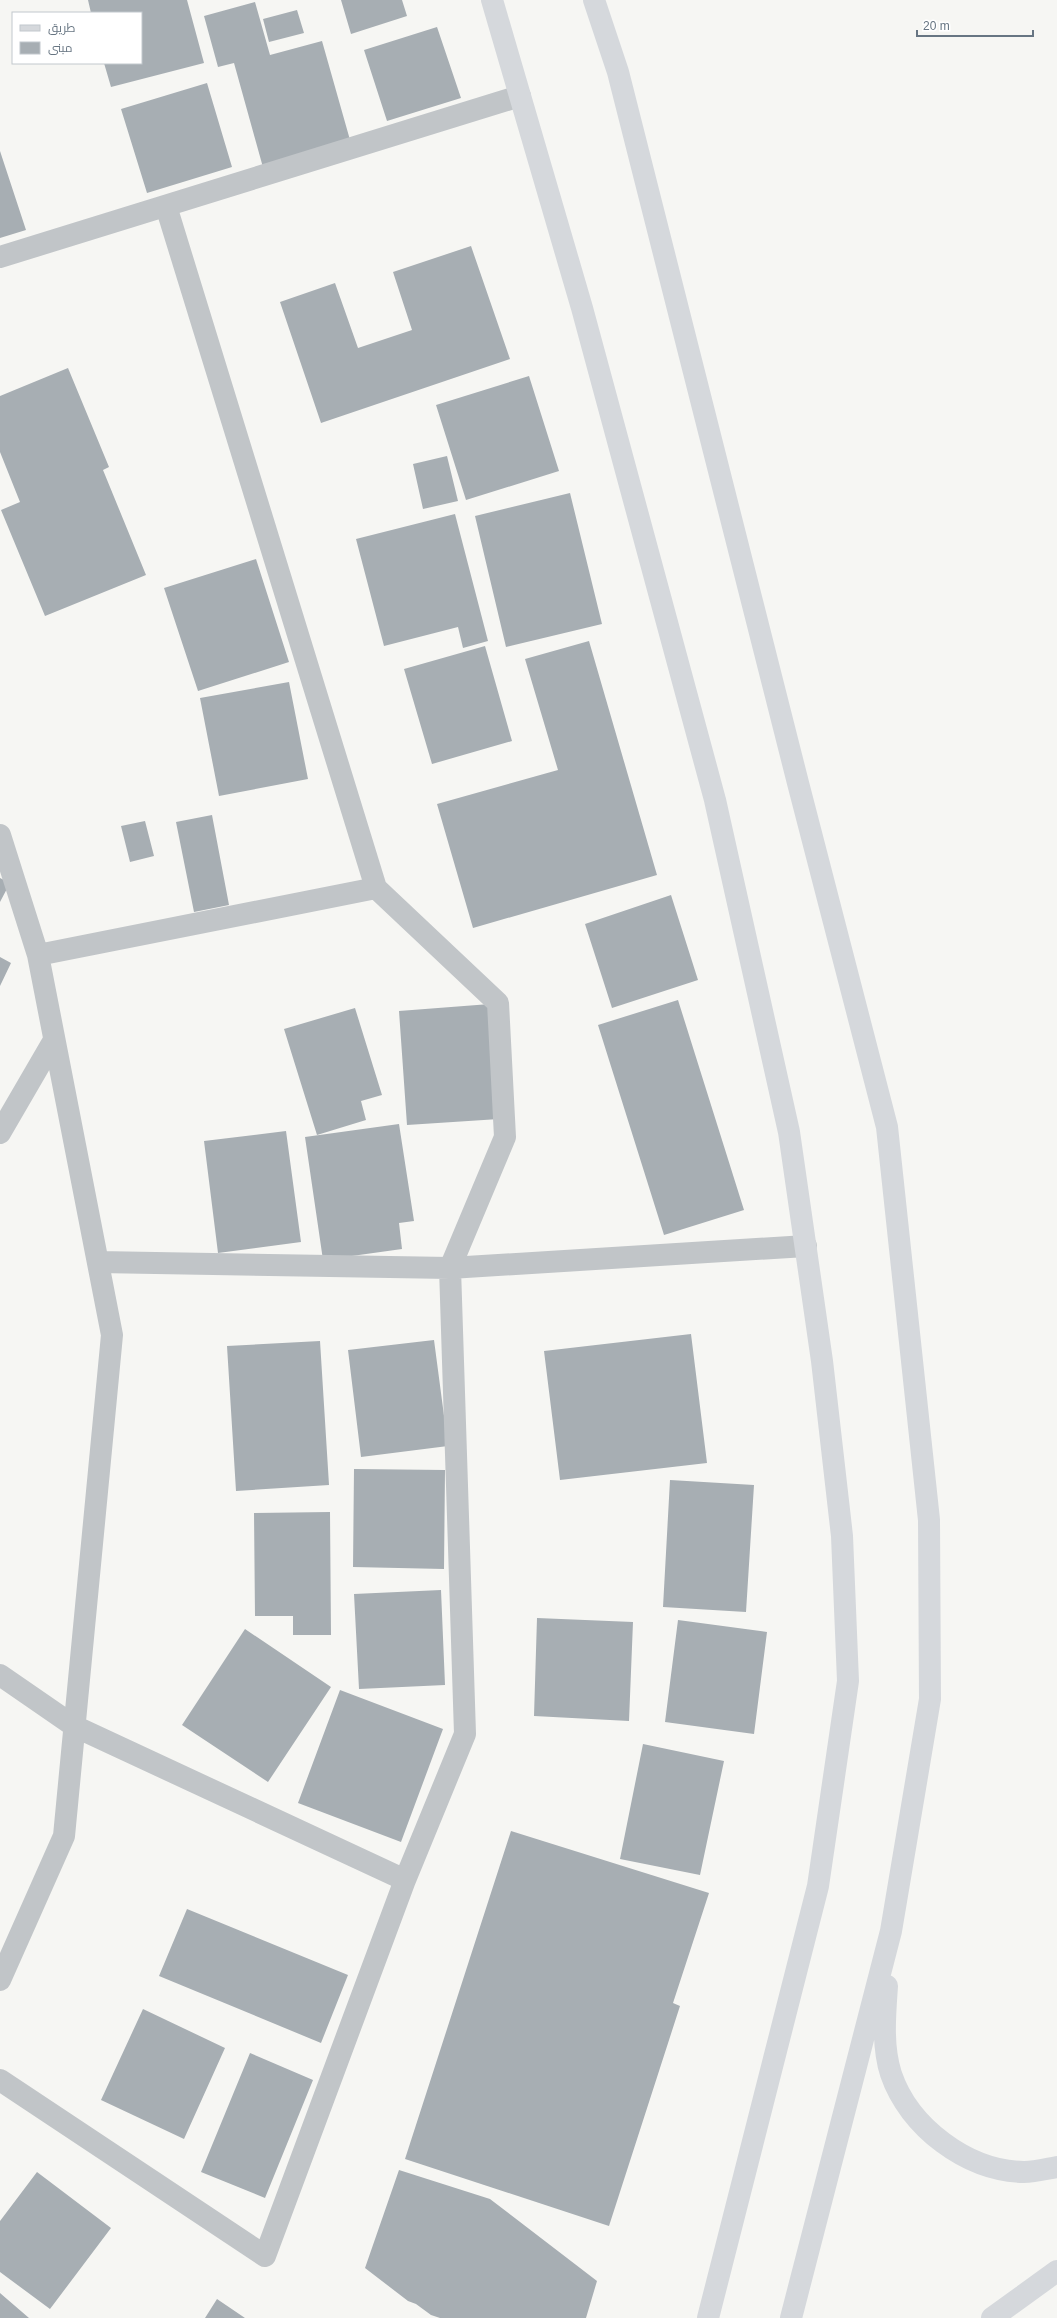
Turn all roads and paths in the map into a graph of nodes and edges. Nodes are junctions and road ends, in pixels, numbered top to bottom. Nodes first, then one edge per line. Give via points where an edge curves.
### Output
1 (492, 0) edge
2 (594, 0) edge
3 (520, 96) junction
4 (166, 206) junction
5 (0, 257) edge
6 (0, 835) edge
7 (376, 888) junction
8 (38, 955) junction
9 (54, 1040) junction
10 (0, 1133) edge
11 (806, 1246) junction
12 (98, 1262) junction
13 (450, 1268) junction
14 (0, 1675) edge
15 (74, 1726) junction
16 (405, 1880) junction
17 (891, 1931) junction
18 (0, 1980) edge
19 (0, 2080) edge
20 (1057, 2167) edge
21 (1057, 2271) edge
22 (708, 2318) edge
23 (791, 2318) edge
24 (992, 2318) edge

1 - 3 main road
2 - 17 main road via 618,72 887,1127 930,1520 930,1699
3 - 4 street
3 - 11 main road via 582,308 715,800 789,1132
4 - 5 street
4 - 7 street
6 - 8 street
7 - 8 street
7 - 13 street via 498,1003 504,1137
8 - 9 street
9 - 10 street
9 - 12 street
11 - 13 street
11 - 22 main road via 842,1536 848,1680 818,1886
12 - 13 street
12 - 15 street via 112,1335
13 - 16 street via 465,1734
14 - 15 street
15 - 16 street
15 - 18 street via 64,1836
16 - 19 street via 265,2256
17 - 20 main road via 884,2030 891,2074 912,2114 943,2144 981,2164 1023,2172
17 - 23 main road
21 - 24 main road

